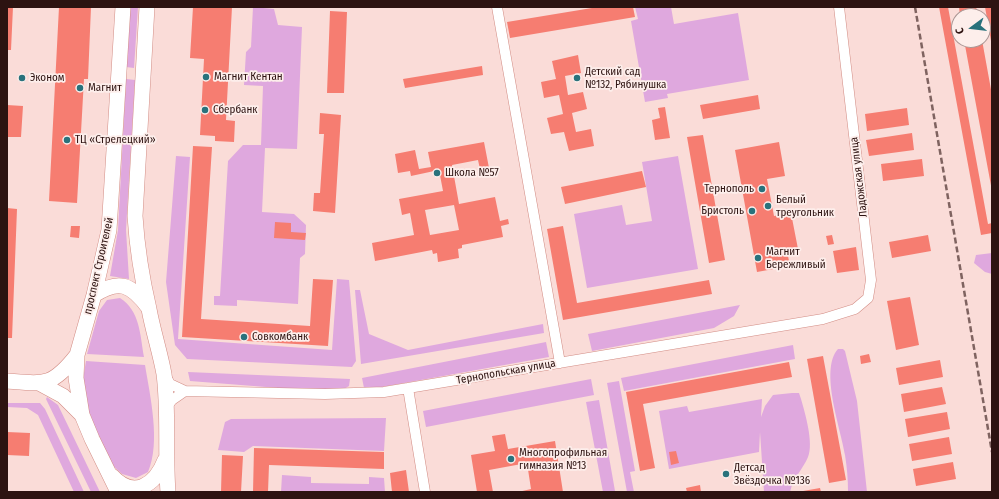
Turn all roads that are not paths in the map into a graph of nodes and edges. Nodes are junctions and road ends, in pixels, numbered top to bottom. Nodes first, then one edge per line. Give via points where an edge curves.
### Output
1 (123, 7) edge
2 (147, 7) edge
3 (497, 7) edge
4 (839, 7) edge
5 (94, 295) junction
6 (148, 307) junction
7 (823, 319) joint
8 (77, 356) junction
9 (560, 363) junction
10 (164, 374) junction
11 (7, 382) edge
12 (39, 383) junction
13 (408, 388) junction
14 (185, 391) junction
15 (167, 406) junction
16 (82, 415) junction
17 (165, 460) junction
18 (106, 467) junction
19 (118, 492) edge
20 (168, 492) edge
21 (425, 492) edge

1 - 5 main road, проспект Строителей via 111,218
2 - 6 main road via 135,216 136,238
3 - 9 street
4 - 7 street, Ладожская улица via 871,280 868,298 855,309
5 - 6 main road via 104,288 122,285 138,294
5 - 8 main road, проспект Строителей
6 - 10 main road
7 - 9 street, Тернопольская улица
8 - 12 main road via 57,377
8 - 16 main road, проспект Строителей via 76,378
9 - 13 street, Тернопольская улица
10 - 14 street, Тернопольская улица via 170,384
10 - 15 main road
11 - 12 main road
12 - 16 main road via 63,396
13 - 14 street, Тернопольская улица via 358,394
13 - 21 street
14 - 15 street
15 - 17 main road
16 - 18 main road, проспект Строителей
17 - 18 main road via 161,472 153,481 144,487 134,489 126,489 118,483
17 - 20 main road
18 - 19 main road, проспект Строителей

